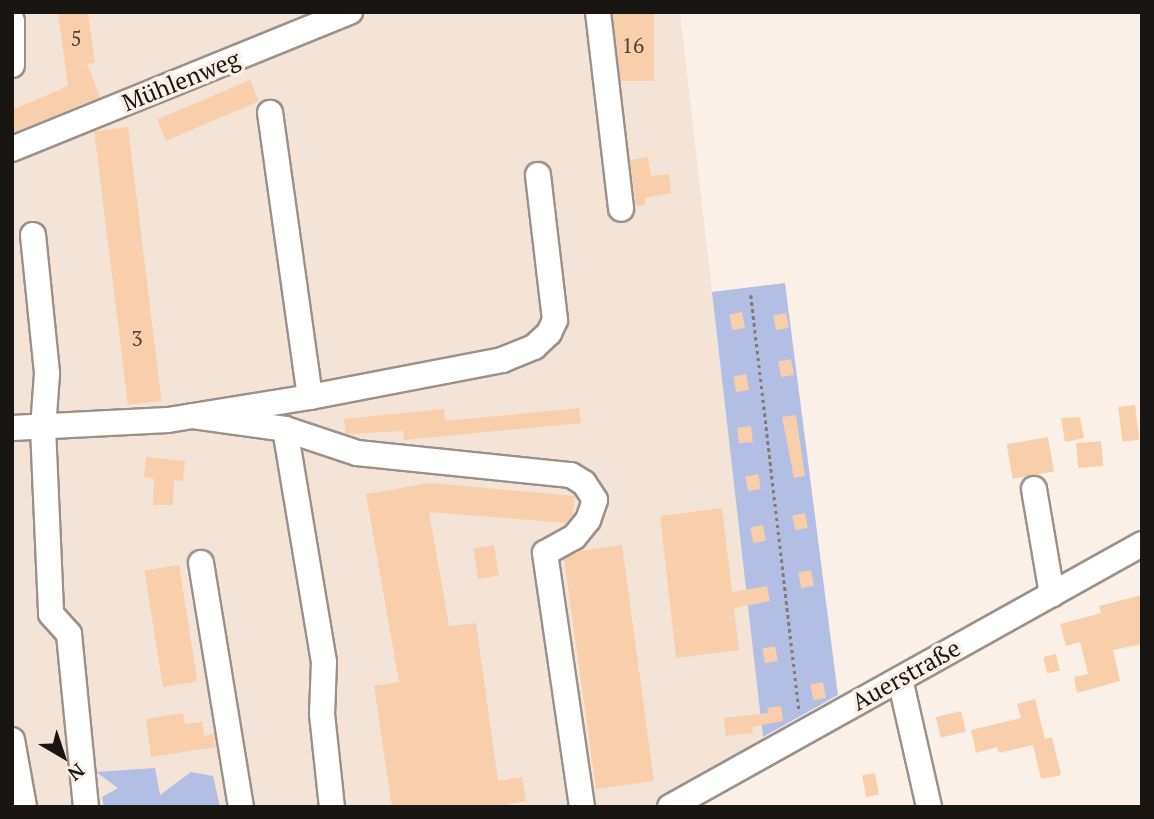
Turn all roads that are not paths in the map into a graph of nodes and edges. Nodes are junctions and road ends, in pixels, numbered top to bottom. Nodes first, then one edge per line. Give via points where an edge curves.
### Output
1 (350, 12) edge
2 (598, 12) edge
3 (12, 21) edge
4 (12, 65) edge
5 (270, 113) dead end
6 (12, 149) edge
7 (538, 175) dead end
8 (621, 209) dead end
9 (33, 235) dead end
10 (310, 397) junction
11 (194, 416) junction
12 (12, 428) edge
13 (43, 428) junction
14 (285, 429) junction
15 (1034, 489) dead end
16 (1142, 544) edge
17 (201, 563) dead end
18 (1052, 594) junction
19 (900, 679) junction
20 (12, 740) edge
21 (24, 807) edge
22 (86, 807) edge
23 (240, 807) edge
24 (332, 807) edge
25 (582, 807) edge
26 (670, 807) edge
27 (929, 807) edge

1 - 6 street, Mühlenweg
2 - 8 street
3 - 4 street
5 - 10 street
7 - 10 street via 555,320 549,333 534,347 502,360
9 - 13 street via 47,374
10 - 11 street
11 - 13 street
11 - 14 street
12 - 13 street
13 - 22 street via 51,614 69,634
14 - 24 street via 324,662 322,714
14 - 25 street via 357,453 571,475 584,483 595,500 588,520 574,537 545,553
15 - 18 street
16 - 18 street, Auerstraße
17 - 23 street
18 - 19 street, Auerstraße
19 - 26 street, Auerstraße
19 - 27 street
20 - 21 street

